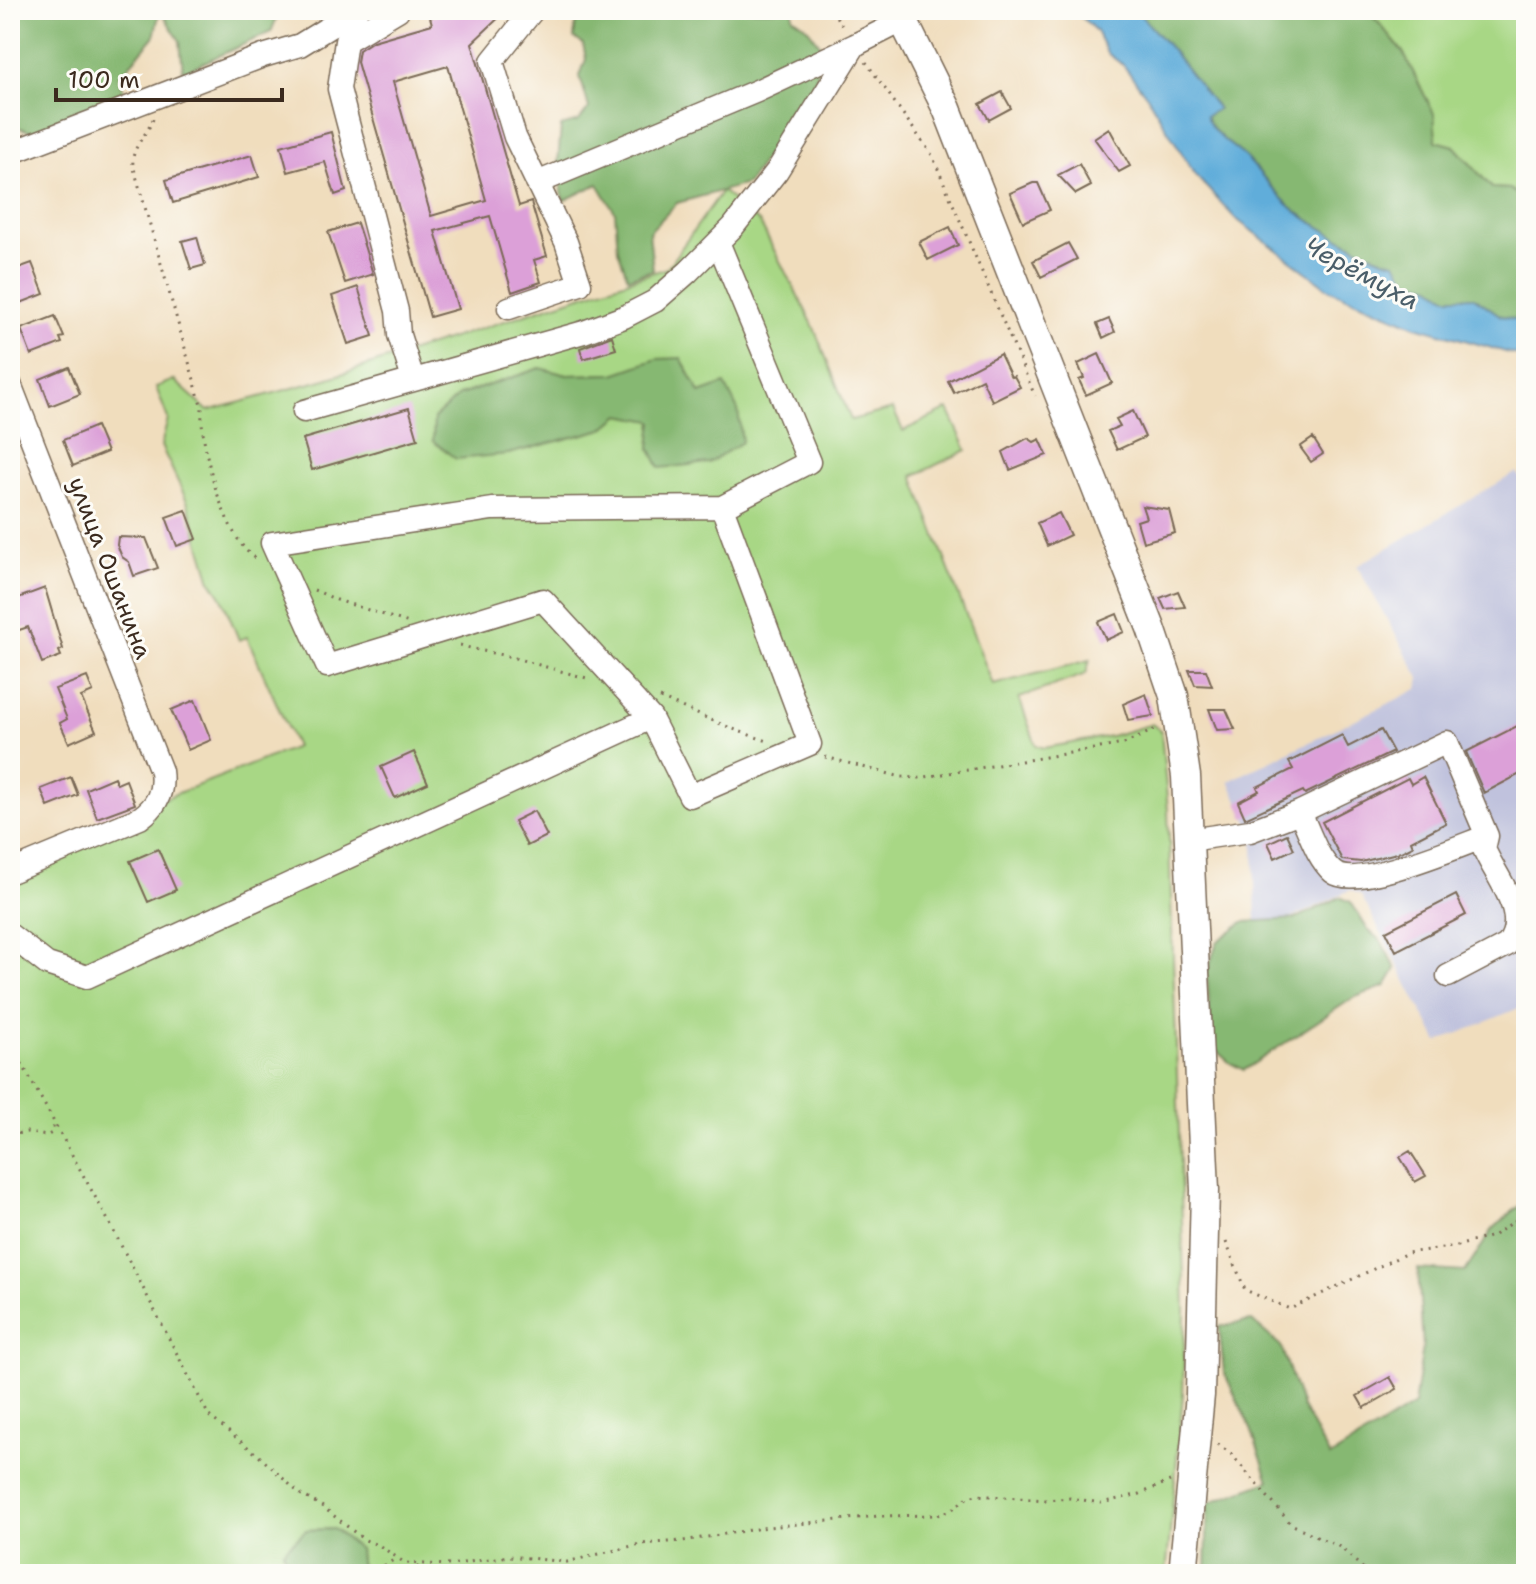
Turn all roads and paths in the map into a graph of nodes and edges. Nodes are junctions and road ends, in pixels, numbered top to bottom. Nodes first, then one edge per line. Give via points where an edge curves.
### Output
1 (357, 10) edge
2 (398, 10) edge
3 (533, 10) edge
4 (832, 10) edge
5 (901, 15) edge
6 (855, 45) junction
7 (150, 100) junction
8 (10, 153) edge
9 (537, 183) junction
10 (718, 242) junction
11 (509, 308) dead end
12 (413, 379) junction
13 (10, 384) edge
14 (1036, 397) dead end
15 (304, 411) dead end
16 (722, 507) junction
17 (264, 562) dead end
18 (312, 588) dead end
19 (415, 626) dead end
20 (459, 644) dead end
21 (591, 678) dead end
22 (654, 708) junction
23 (1162, 723) dead end
24 (770, 742) dead end
25 (822, 756) dead end
26 (1300, 812) junction
27 (1487, 836) junction
28 (1189, 840) junction
29 (10, 872) edge
30 (10, 935) edge
31 (1448, 976) dead end
32 (10, 1042) edge
33 (54, 1123) junction
34 (10, 1135) edge
35 (1526, 1213) edge
36 (1222, 1233) dead end
37 (1208, 1435) dead end
38 (1191, 1478) junction
39 (398, 1558) junction
40 (416, 1565) junction
41 (370, 1574) edge
42 (426, 1574) edge
43 (1183, 1574) edge
44 (1369, 1574) edge

1 - 7 street via 300,45
2 - 12 street via 346,41 339,89
3 - 9 street via 492,61 511,128
4 - 6 path
5 - 6 street
5 - 28 main road via 947,109 1169,679 1186,776
6 - 9 street
6 - 10 street via 777,171
6 - 14 path via 932,155
7 - 8 street
7 - 17 path via 152,123 137,144 133,165 202,408 211,478 242,547
9 - 11 street via 580,284
10 - 12 street via 655,301 624,317
10 - 16 street via 809,462
12 - 15 street
13 - 29 street, улица Ошанина via 162,781 148,812
16 - 22 street via 810,744 690,796
16 - 22 street via 492,509 272,543 327,666 543,600
18 - 19 path
20 - 21 path
22 - 24 path via 709,718
22 - 30 street via 87,977 47,964
23 - 25 path via 1124,744 919,778
26 - 27 street via 1326,863 1347,878 1404,866
26 - 27 street via 1447,742
26 - 28 street via 1250,831
27 - 31 street via 1484,849 1514,909 1516,928 1507,945
28 - 38 main road via 1205,1190 1200,1383
32 - 33 path
33 - 34 path via 46,1136
33 - 39 path via 209,1416 300,1494
35 - 36 path via 1493,1236 1407,1253 1290,1309 1245,1290
37 - 44 path via 1291,1524 1340,1547
38 - 40 path via 1101,1503 976,1495 938,1515 768,1527 640,1544 567,1562 509,1556
38 - 43 main road
39 - 40 path
39 - 41 path
40 - 42 path

